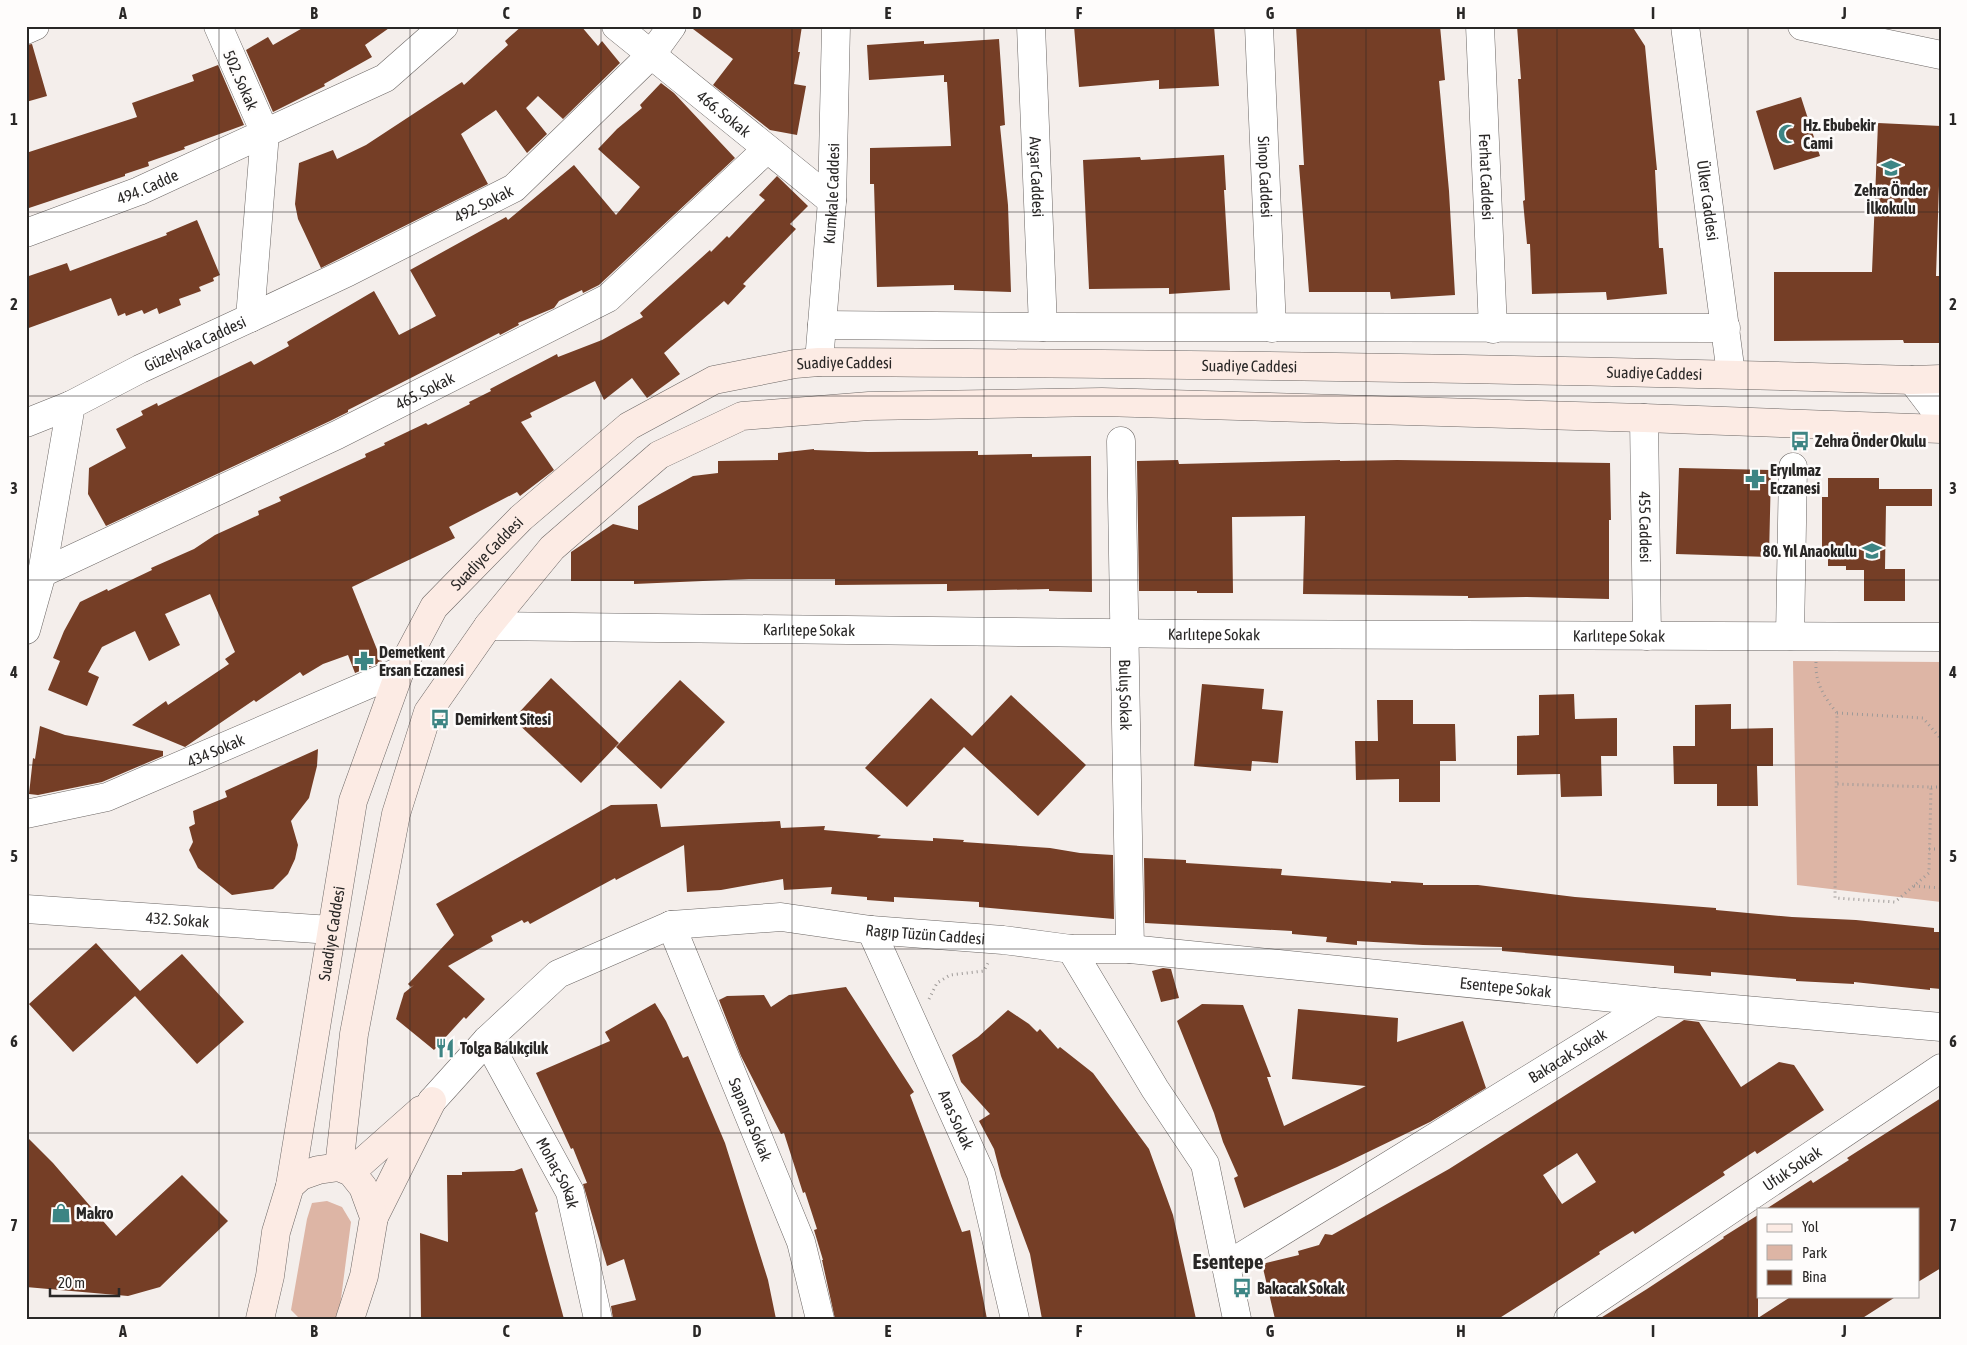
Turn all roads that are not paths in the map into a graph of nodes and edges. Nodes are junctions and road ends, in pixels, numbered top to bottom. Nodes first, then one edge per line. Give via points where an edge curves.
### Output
1 (35, 26) edge
2 (218, 26) edge
3 (444, 26) edge
4 (616, 26) edge
5 (672, 26) edge
6 (836, 26) edge
7 (1031, 26) edge
8 (1259, 26) edge
9 (1480, 26) edge
10 (1685, 26) edge
11 (1802, 26) edge
12 (26, 30) edge
13 (651, 55) junction
14 (1941, 55) edge
15 (265, 133) junction
16 (767, 149) junction
17 (832, 201) junction
18 (26, 233) edge
19 (250, 318) junction
20 (822, 325) junction
21 (1044, 328) junction
22 (1272, 328) junction
23 (1726, 328) junction
24 (1493, 329) junction
25 (819, 362) junction
26 (1731, 374) junction
27 (1941, 379) edge
28 (1912, 380) junction
29 (70, 405) junction
30 (1644, 418) junction
31 (1941, 418) edge
32 (26, 422) edge
33 (1941, 429) edge
34 (1122, 441) dead end
35 (1792, 467) dead end
36 (42, 573) junction
37 (29, 614) edge
38 (488, 626) junction
39 (1124, 633) junction
40 (1647, 636) junction
41 (1790, 636) junction
42 (1941, 637) edge
43 (400, 671) junction
44 (26, 814) edge
45 (26, 909) edge
46 (671, 925) junction
47 (331, 930) junction
48 (871, 930) junction
49 (1071, 948) junction
50 (1130, 948) junction
51 (1654, 1002) junction
52 (1941, 1027) edge
53 (487, 1040) junction
54 (1941, 1068) edge
55 (432, 1101) junction
56 (345, 1170) junction
57 (290, 1186) junction
58 (374, 1218) junction
59 (1226, 1266) junction
60 (260, 1319) edge
61 (350, 1319) edge
62 (598, 1319) edge
63 (820, 1319) edge
64 (1015, 1319) edge
65 (1237, 1319) edge
66 (1568, 1319) edge

1 - 12 street
2 - 15 street, 502. Sokak
3 - 15 street via 385,78
4 - 13 street, 466. Sokak
5 - 13 street, 492. Sokak
6 - 17 street, Kumkale Caddesi
7 - 21 street, Avşar Caddesi
8 - 22 street, Sinop Caddesi
9 - 24 street, Ferhat Caddesi
10 - 23 street, Ülker Caddesi
11 - 14 street
13 - 16 street, 466. Sokak
13 - 19 street, 492. Sokak via 514,188
15 - 18 street, 494. Cadde via 139,191
15 - 19 street, Güzelyaka Caddesi
16 - 17 street, 466. Sokak
16 - 36 street, 465. Sokak via 608,298 337,435
17 - 20 street, Kumkale Caddesi
19 - 29 street, Güzelyaka Caddesi
20 - 21 street
20 - 25 street, Kumkale Caddesi
21 - 22 street
22 - 24 street
23 - 24 street
23 - 26 street, Ülker Caddesi
25 - 26 main road, Suadiye Caddesi
25 - 43 main road, Suadiye Caddesi via 714,380 629,426 521,518 434,607
26 - 28 main road, Suadiye Caddesi
27 - 28 main road, Suadiye Caddesi
28 - 31 street
29 - 32 street
29 - 36 street
30 - 33 main road
30 - 38 main road via 1102,402 869,406 742,416 659,456 552,548
30 - 40 street, 455 Caddesi
34 - 39 street, Buluş Sokak
35 - 41 street
36 - 37 street
38 - 39 street, Karlıtepe Sokak
38 - 56 main road via 428,712 396,814 354,1034
39 - 40 street, Karlıtepe Sokak
39 - 50 street, Buluş Sokak
40 - 41 street, Karlıtepe Sokak
41 - 42 street, Karlıtepe Sokak
43 - 44 street, 434 Sokak via 107,797
43 - 47 main road, Suadiye Caddesi via 353,801
45 - 47 street, 432. Sokak
46 - 48 street, Ragıp Tüzün Caddesi via 781,917
46 - 53 street, Ragıp Tüzün Caddesi via 558,974
46 - 63 street, Sapanca Sokak via 801,1242
47 - 57 main road, Suadiye Caddesi
48 - 49 street, Ragıp Tüzün Caddesi
48 - 64 street, Aras Sokak via 982,1174
49 - 50 street, Esentepe Sokak
49 - 59 street via 1155,1089 1205,1164
50 - 51 street, Esentepe Sokak
51 - 52 street, Esentepe Sokak
51 - 59 street, Bakacak Sokak
53 - 55 street, Ragıp Tüzün Caddesi
53 - 62 street, Mohaç Sokak via 570,1192
54 - 66 street, Ufuk Sokak
55 - 56 main road, Ragıp Tüzün Caddesi
55 - 58 main road, Ragıp Tüzün Caddesi
56 - 57 main road via 318,1170 301,1176
56 - 58 main road via 363,1187
57 - 60 main road, Suadiye Caddesi via 276,1232
58 - 61 main road via 364,1276
59 - 65 street

